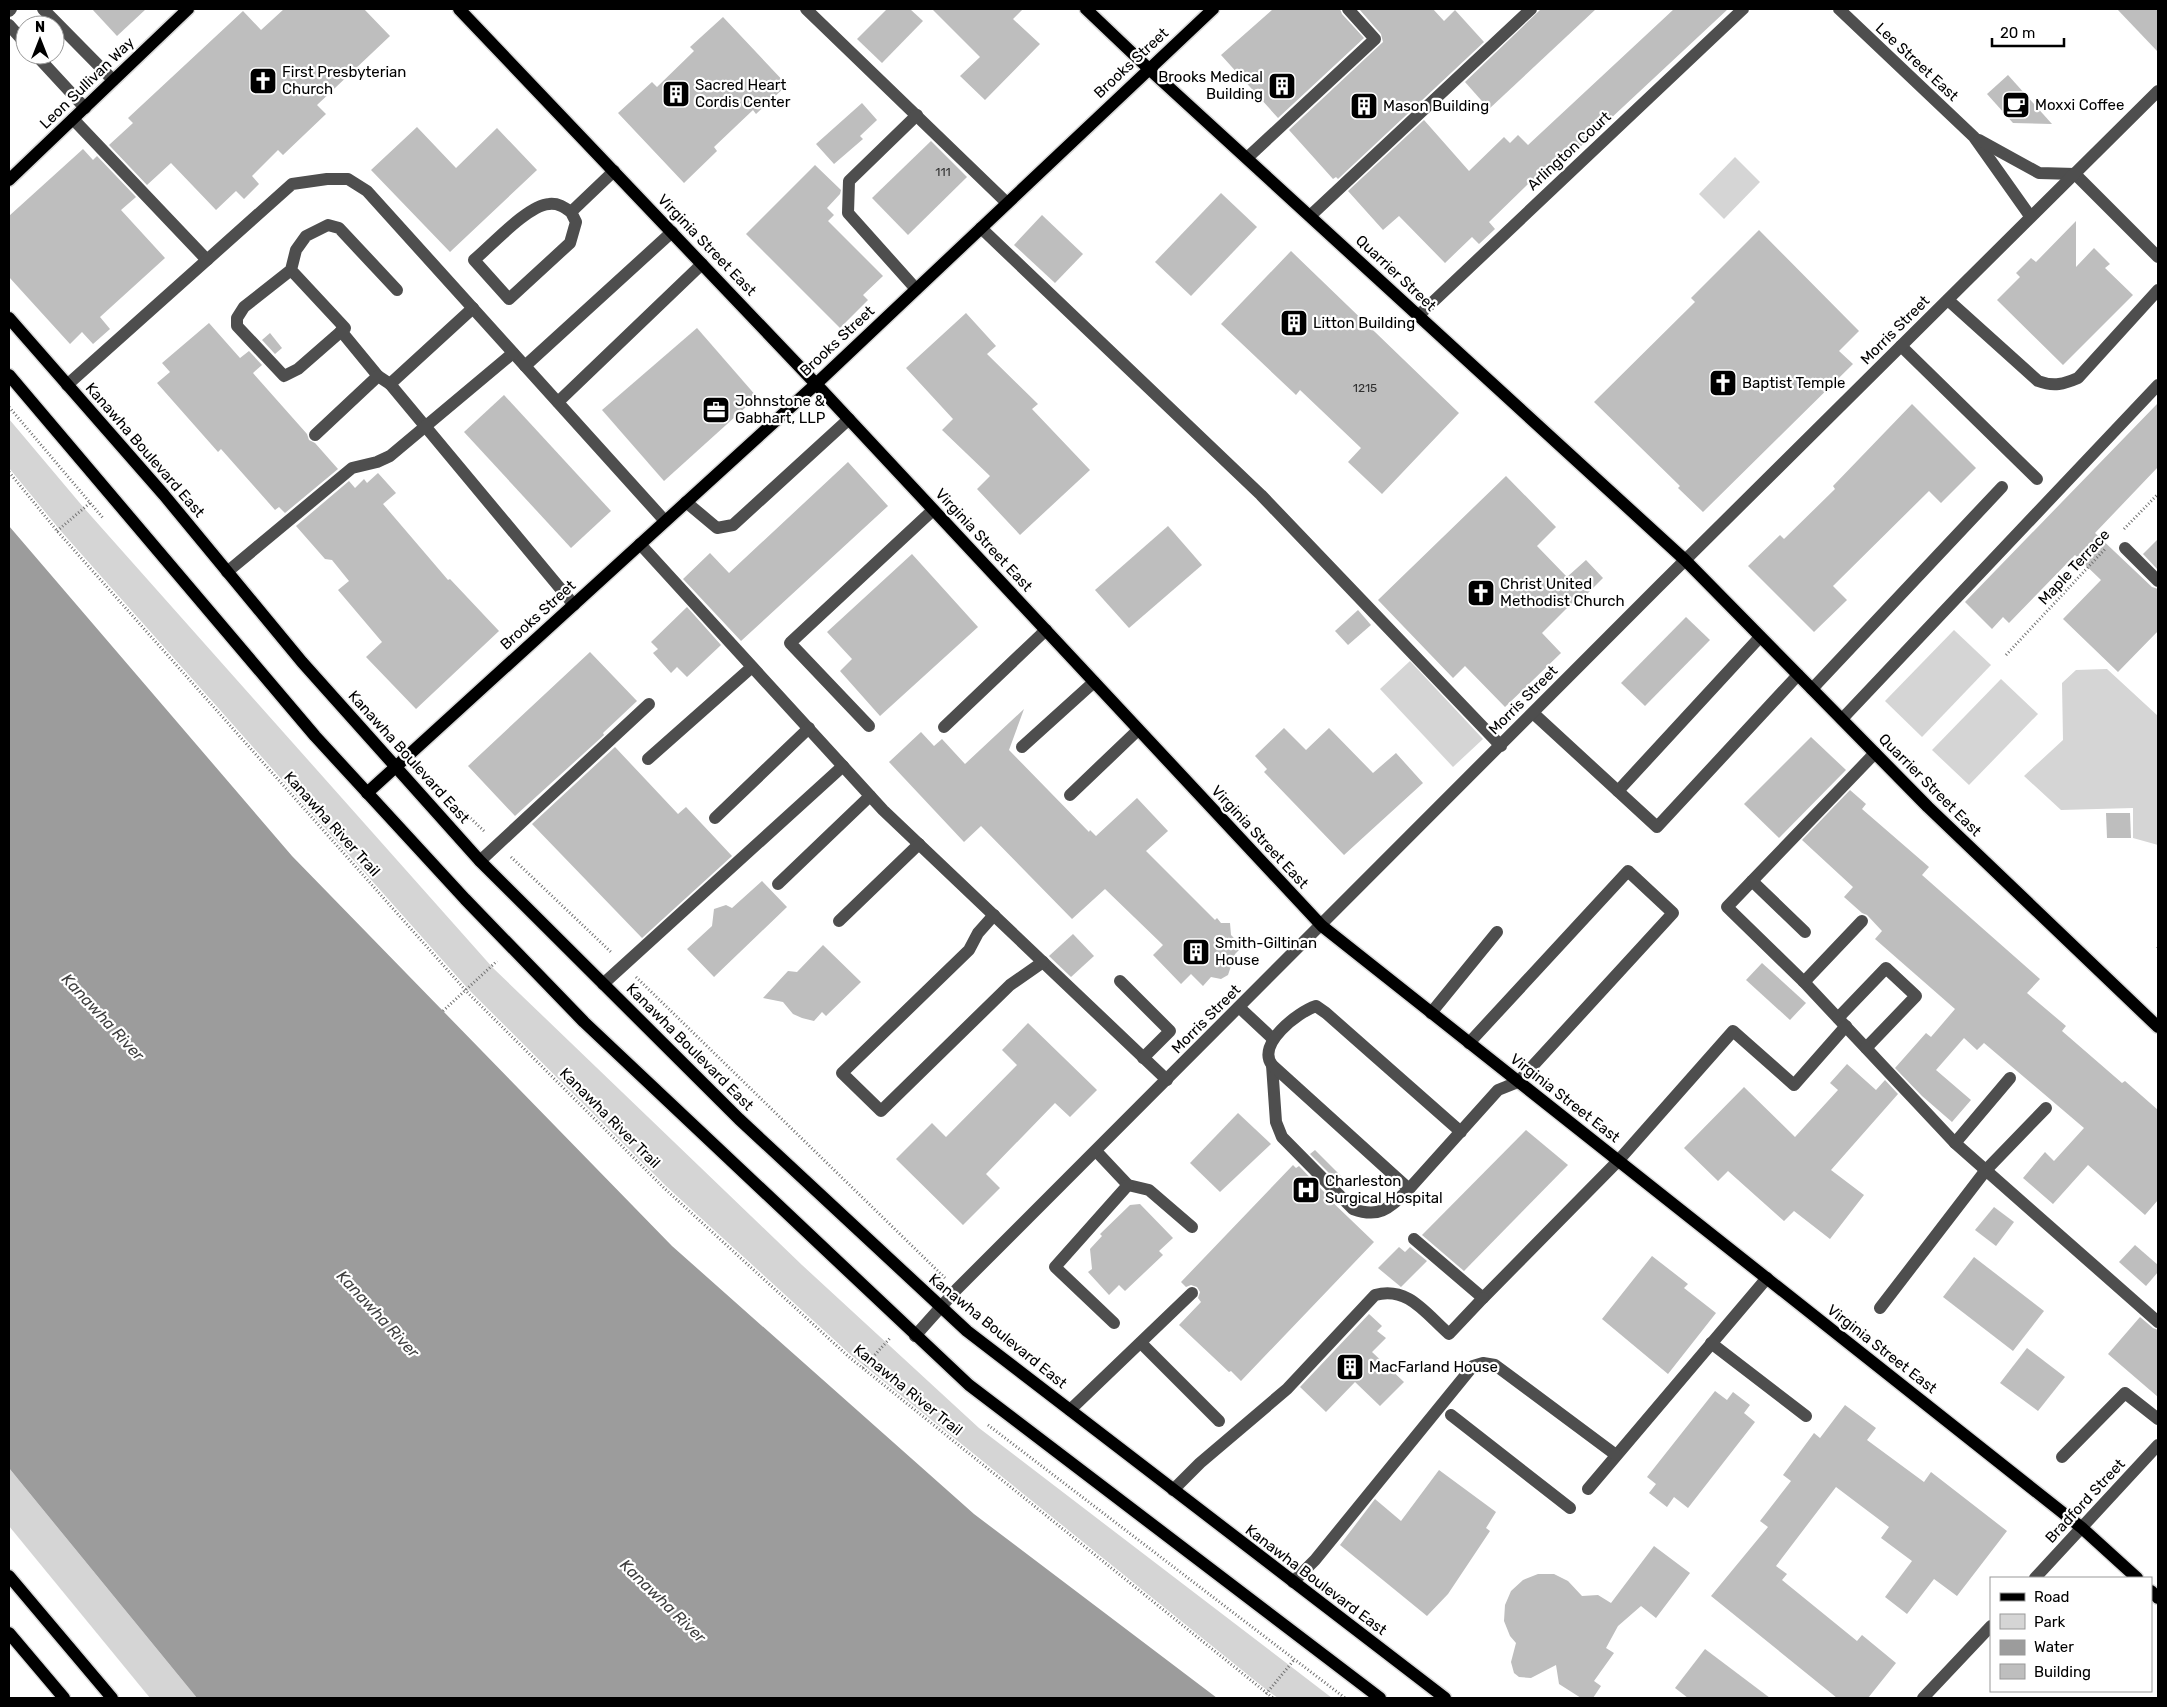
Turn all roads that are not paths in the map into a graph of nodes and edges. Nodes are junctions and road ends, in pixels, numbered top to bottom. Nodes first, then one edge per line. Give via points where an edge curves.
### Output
1 (44, 9) edge
2 (188, 9) edge
3 (460, 9) edge
4 (806, 9) edge
5 (1086, 9) edge
6 (1213, 9) edge
7 (1348, 9) edge
8 (1531, 9) edge
9 (1743, 9) edge
10 (1839, 9) edge
11 (45, 65) edge
12 (1149, 69) junction
13 (114, 80) junction
14 (2158, 91) edge
15 (84, 108) junction
16 (917, 115) junction
17 (73, 119) junction
18 (1974, 137) junction
19 (1248, 158) junction
20 (614, 171) junction
21 (2075, 174) junction
22 (9, 180) edge
23 (1007, 203) junction
24 (571, 212) junction
25 (1310, 216) junction
26 (2030, 216) junction
27 (981, 228) junction
28 (672, 232) junction
29 (2158, 257) edge
30 (207, 260) junction
31 (702, 264) junction
32 (291, 270) junction
33 (916, 289) junction
34 (398, 290) dead end
35 (2158, 290) edge
36 (1948, 300) junction
37 (472, 308) junction
38 (1418, 316) junction
39 (9, 318) edge
40 (341, 331) junction
41 (1901, 346) junction
42 (513, 353) junction
43 (525, 366) junction
44 (9, 376) edge
45 (378, 376) junction
46 (390, 384) junction
47 (816, 384) junction
48 (67, 385) junction
49 (2158, 385) edge
50 (558, 402) junction
51 (849, 419) junction
52 (426, 427) junction
53 (315, 434) dead end
54 (2037, 478) dead end
55 (2002, 487) dead end
56 (686, 502) junction
57 (933, 510) junction
58 (665, 521) junction
59 (640, 544) junction
60 (2124, 548) dead end
61 (1685, 560) junction
62 (227, 572) junction
63 (2158, 581) edge
64 (574, 604) junction
65 (1046, 630) junction
66 (1760, 637) junction
67 (752, 667) junction
68 (1798, 675) junction
69 (1094, 682) junction
70 (1812, 689) junction
71 (649, 704) dead end
72 (1533, 713) junction
73 (1842, 719) junction
74 (869, 726) dead end
75 (944, 727) dead end
76 (809, 728) junction
77 (1138, 730) junction
78 (1501, 746) junction
79 (1022, 747) dead end
80 (1875, 753) junction
81 (648, 759) dead end
82 (396, 766) junction
83 (843, 766) junction
84 (1618, 791) junction
85 (367, 794) junction
86 (1070, 795) dead end
87 (870, 796) junction
88 (714, 818) dead end
89 (919, 844) junction
90 (480, 861) junction
91 (1752, 881) junction
92 (778, 884) dead end
93 (994, 915) junction
94 (838, 921) dead end
95 (1862, 921) dead end
96 (1322, 926) junction
97 (1497, 932) dead end
98 (1805, 932) dead end
99 (1043, 962) junction
100 (1120, 981) dead end
101 (1804, 982) junction
102 (603, 984) junction
103 (1240, 1008) junction
104 (1431, 1013) junction
105 (1842, 1022) junction
106 (2158, 1027) edge
107 (1273, 1039) junction
108 (1470, 1043) junction
109 (1866, 1048) junction
110 (1143, 1058) junction
111 (1272, 1065) junction
112 (2010, 1078) dead end
113 (1167, 1080) junction
114 (1518, 1082) junction
115 (2046, 1108) dead end
116 (1461, 1132) junction
117 (1955, 1143) junction
118 (1096, 1151) junction
119 (1618, 1161) junction
120 (1986, 1170) junction
121 (1128, 1185) junction
122 (1409, 1189) junction
123 (1192, 1227) dead end
124 (1414, 1239) dead end
125 (1767, 1278) junction
126 (1192, 1293) dead end
127 (1484, 1298) junction
128 (940, 1307) junction
129 (1880, 1308) dead end
130 (2158, 1322) edge
131 (1114, 1323) dead end
132 (915, 1336) junction
133 (1141, 1343) junction
134 (1712, 1343) junction
135 (1070, 1410) junction
136 (1451, 1415) dead end
137 (1806, 1416) dead end
138 (2158, 1419) edge
139 (1219, 1421) dead end
140 (2158, 1445) edge
141 (1616, 1455) junction
142 (2062, 1457) dead end
143 (1588, 1489) dead end
144 (1173, 1490) junction
145 (1570, 1508) dead end
146 (2082, 1528) junction
147 (9, 1576) edge
148 (2036, 1577) edge
149 (2136, 1577) edge
150 (1293, 1582) junction
151 (1990, 1627) edge
152 (9, 1633) edge
153 (64, 1698) edge
154 (112, 1698) edge
155 (1380, 1698) edge
156 (1445, 1698) edge
157 (1923, 1698) edge

1 - 13 street
2 - 13 main road, Leon Sullivan Way
3 - 20 main road, Virginia Street East
4 - 16 street
5 - 12 main road, Quarrier Street
6 - 12 main road, Brooks Street
7 - 19 street via 1375,39
8 - 25 street
9 - 38 street, Arlington Court
10 - 18 street, Lee Street East
11 - 15 street
12 - 19 main road, Quarrier Street
12 - 23 main road, Brooks Street
13 - 15 main road, Leon Sullivan Way
14 - 21 street, Morris Street
15 - 17 main road, Leon Sullivan Way
16 - 23 street
16 - 33 street via 849,180 847,191 848,213
17 - 22 main road, Leon Sullivan Way
17 - 30 street
18 - 21 street, Lee Street East via 2039,173
18 - 26 street, Lee Street East
19 - 25 main road, Quarrier Street
20 - 24 street
20 - 28 main road, Virginia Street East
21 - 26 street, Morris Street
21 - 29 street
23 - 27 main road, Brooks Street
24 - 24 street via 576,222 570,243 509,299 474,260 535,207 561,205
25 - 38 main road, Quarrier Street
26 - 36 street, Morris Street
27 - 33 main road, Brooks Street
27 - 78 street via 1262,495
28 - 31 main road, Virginia Street East
28 - 43 street
30 - 37 street via 292,184 326,178 348,179 367,191
30 - 48 street
31 - 47 main road, Virginia Street East
31 - 50 street
32 - 34 street via 296,250 306,236 328,224 339,228
32 - 40 street via 345,328
32 - 40 street via 244,306 236,326 284,376 298,369
33 - 47 main road, Brooks Street
35 - 36 street via 2078,378 2050,385 2038,381
36 - 41 street, Morris Street
37 - 42 street
37 - 46 street
38 - 61 main road, Quarrier Street
39 - 48 main road, Kanawha Boulevard East
40 - 45 street
41 - 54 street
41 - 61 street, Morris Street
42 - 43 street
42 - 52 street
43 - 50 street
44 - 85 main road
45 - 46 street
45 - 53 street
46 - 52 street
47 - 51 main road, Virginia Street East
47 - 56 main road, Brooks Street
48 - 62 main road, Kanawha Boulevard East
49 - 73 street
50 - 58 street
51 - 56 street via 733,525 717,528
51 - 57 main road, Virginia Street East
52 - 62 street via 390,456 352,468
52 - 64 street
55 - 70 street
56 - 58 main road, Brooks Street
57 - 65 main road, Virginia Street East
57 - 74 street via 790,643
58 - 59 main road, Brooks Street
59 - 64 main road, Brooks Street
59 - 67 street
60 - 63 street
61 - 66 main road, Quarrier Street East
61 - 72 street, Morris Street
62 - 82 main road, Kanawha Boulevard East via 302,662
64 - 82 main road, Brooks Street
65 - 69 main road, Virginia Street East
65 - 75 street
66 - 68 main road, Quarrier Street East
66 - 84 street
67 - 76 street
67 - 81 street
68 - 70 main road, Quarrier Street East
68 - 84 street via 1657,827
69 - 77 main road, Virginia Street East
69 - 79 street
70 - 73 main road, Quarrier Street East
71 - 90 street
72 - 78 street, Morris Street
72 - 84 street
73 - 80 main road, Quarrier Street East
76 - 83 street
76 - 88 street
77 - 86 street
77 - 96 main road, Virginia Street East
78 - 96 street, Morris Street
80 - 91 street
80 - 106 main road, Quarrier Street East
82 - 85 main road, Brooks Street
82 - 90 main road, Kanawha Boulevard East
83 - 87 street
83 - 102 street
85 - 132 main road via 584,1022
87 - 89 street
87 - 92 street
89 - 93 street
89 - 94 street
90 - 102 main road, Kanawha Boulevard East
91 - 98 street
91 - 101 street via 1727,907
93 - 99 street
93 - 99 street via 978,933 969,950 842,1072 882,1111 1010,985
95 - 101 street
96 - 103 street, Morris Street
96 - 104 main road, Virginia Street East
97 - 104 street
99 - 110 street
100 - 110 street via 1170,1031
101 - 105 street
102 - 128 main road, Kanawha Boulevard East via 739,1118
103 - 107 street
103 - 113 street, Morris Street
104 - 108 main road, Virginia Street East
105 - 109 street
105 - 109 street via 1886,968 1916,996
105 - 119 street via 1794,1085 1733,1031
107 - 111 street via 1267,1054
107 - 116 street via 1298,1014 1316,1006
108 - 114 main road, Virginia Street East
108 - 114 street via 1628,871 1673,913
109 - 117 street
110 - 113 street
111 - 122 street
111 - 122 street via 1276,1122 1282,1137 1353,1209 1366,1214 1387,1210
112 - 117 street
113 - 118 street, Morris Street
114 - 116 street via 1498,1090
114 - 119 main road, Virginia Street East
115 - 120 street
116 - 122 street
117 - 120 street
118 - 121 street
118 - 128 street, Morris Street
119 - 125 main road, Virginia Street East
119 - 127 street
120 - 129 street
120 - 130 street
121 - 123 street via 1149,1190
121 - 131 street via 1055,1267
124 - 127 street
125 - 134 street
125 - 146 main road, Virginia Street East
126 - 133 street
127 - 144 street via 1449,1334 1405,1295 1387,1292 1375,1295 1287,1389
128 - 132 street, Morris Street
128 - 135 main road, Kanawha Boulevard East
132 - 155 main road via 969,1386
133 - 135 street
133 - 139 street
134 - 137 street
134 - 141 street
135 - 144 main road, Kanawha Boulevard East
136 - 145 street
138 - 142 street via 2125,1393
140 - 146 street, Bradford Street
141 - 143 street
141 - 150 street via 1495,1365 1482,1363 1473,1366 1315,1560
144 - 150 main road, Kanawha Boulevard East
146 - 148 street, Bradford Street
146 - 149 main road, Virginia Street East
147 - 154 main road
150 - 156 main road, Kanawha Boulevard East
151 - 157 street
152 - 153 main road

